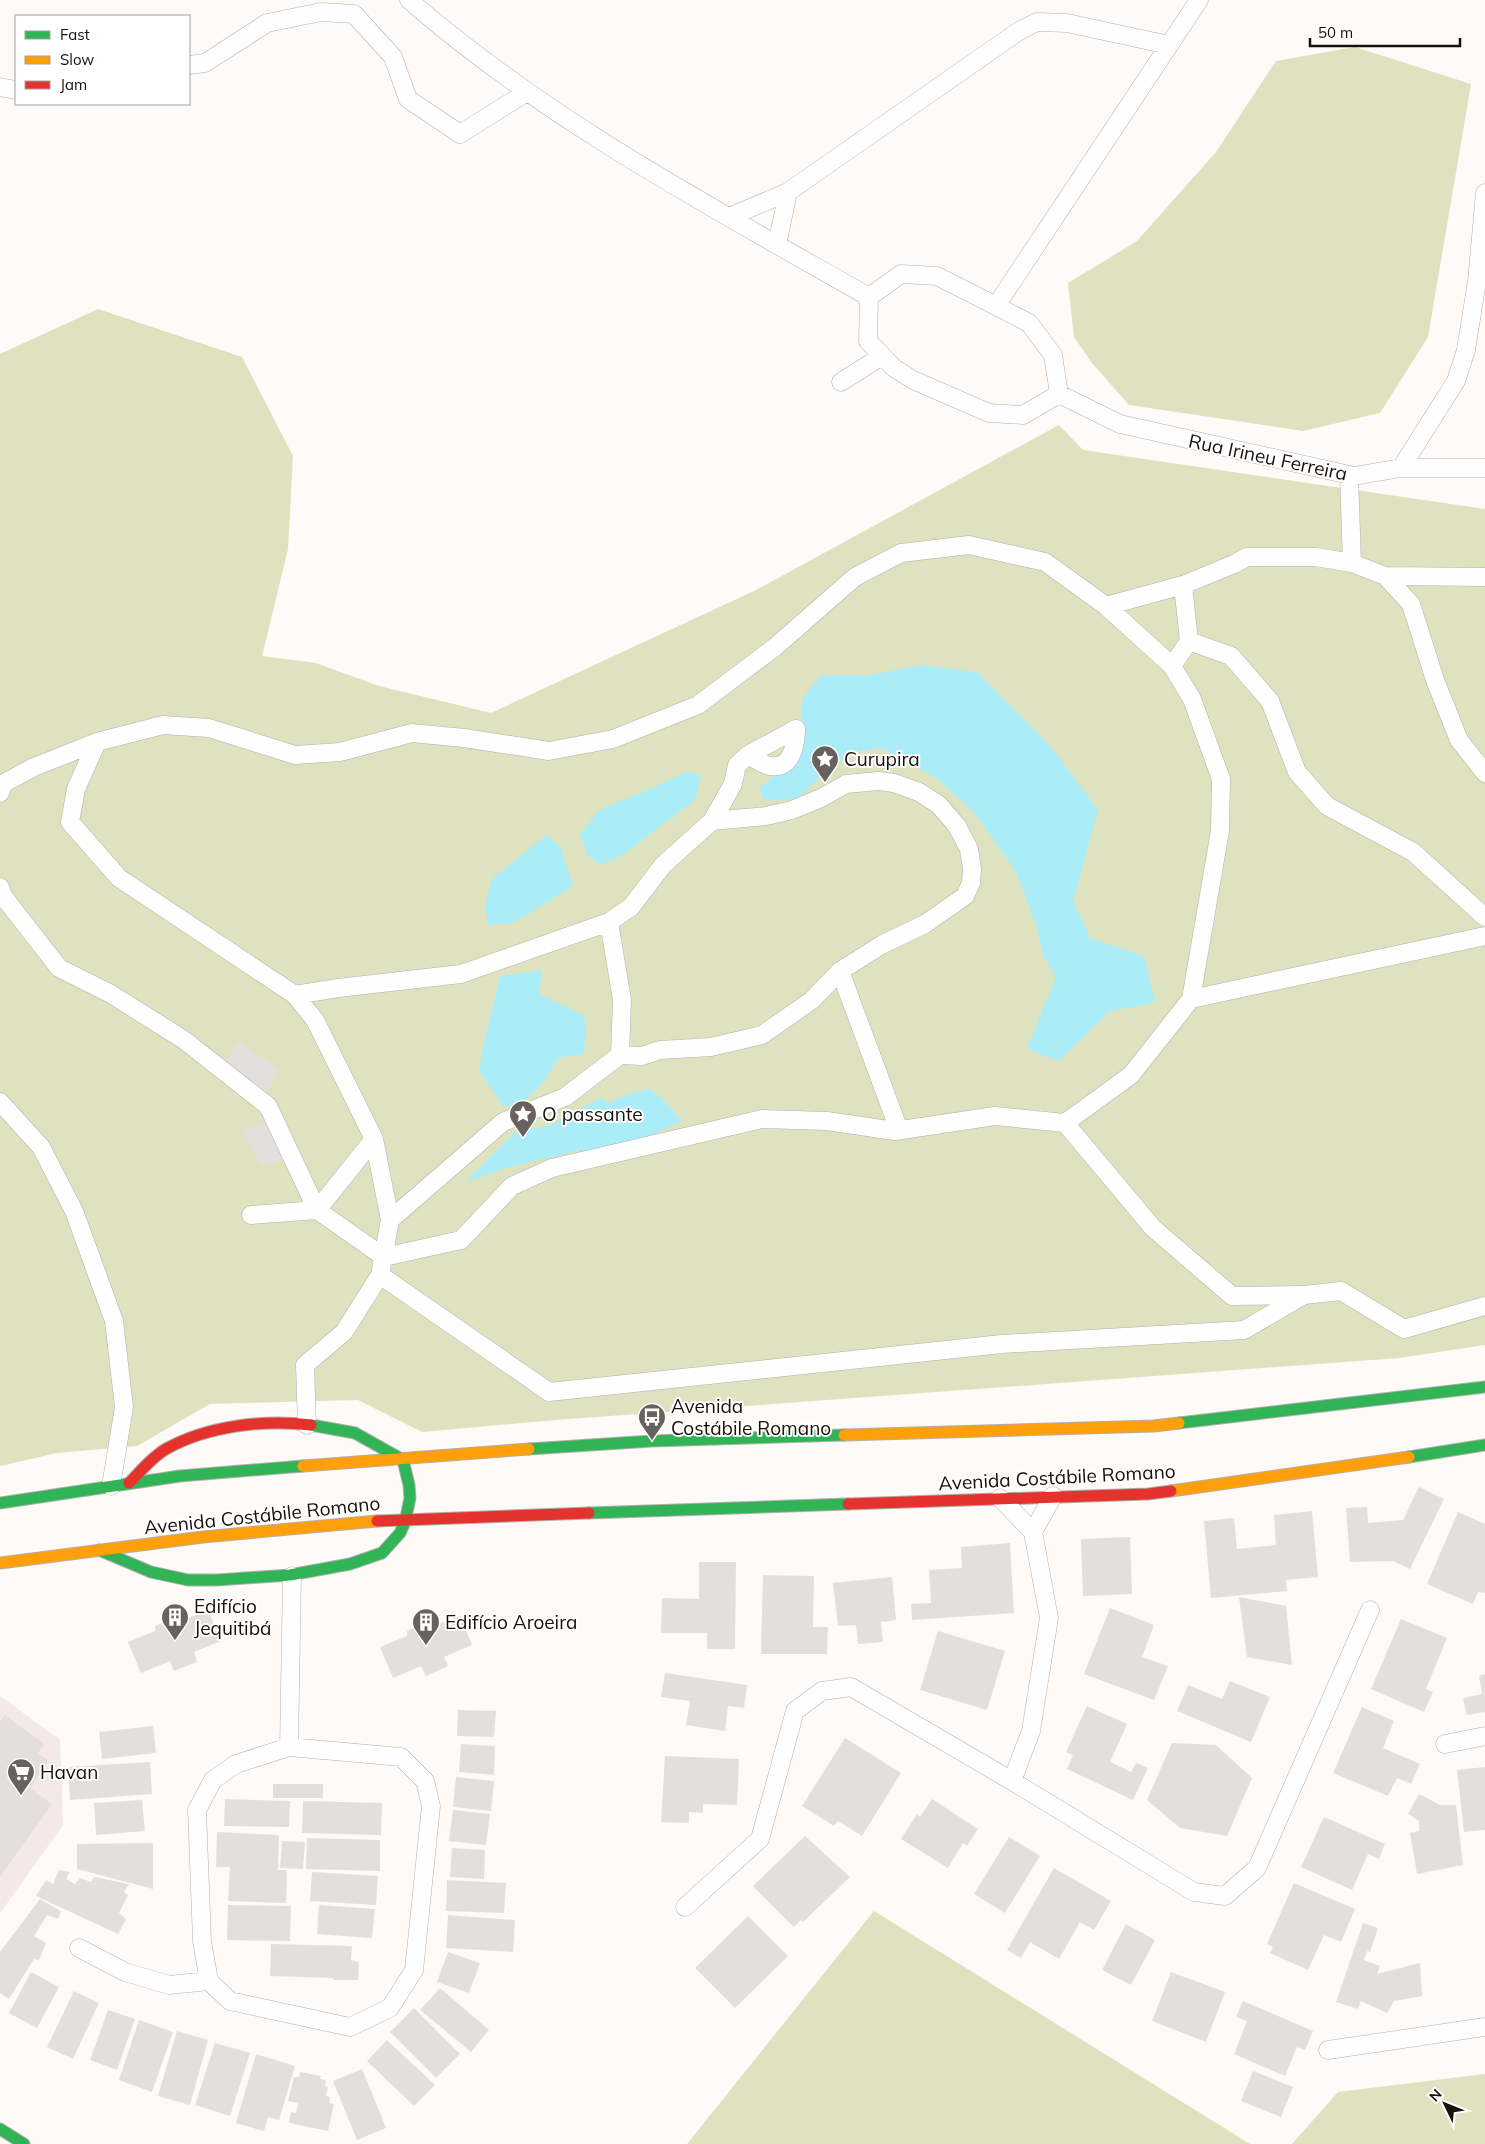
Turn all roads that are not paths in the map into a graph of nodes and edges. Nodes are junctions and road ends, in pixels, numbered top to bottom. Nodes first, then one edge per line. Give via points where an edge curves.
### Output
1 (409, 0) edge
2 (1199, 0) edge
3 (1169, 45) junction
4 (190, 66) edge
5 (0, 86) edge
6 (15, 90) edge
7 (527, 92) junction
8 (788, 192) junction
9 (1485, 193) edge
10 (729, 217) junction
11 (777, 245) junction
12 (1481, 281) edge
13 (869, 298) junction
14 (996, 306) junction
15 (882, 356) junction
16 (841, 382) dead end
17 (1059, 394) junction
18 (1401, 468) junction
19 (1485, 468) edge
20 (1349, 475) junction
21 (1352, 563) junction
22 (1385, 576) junction
23 (1485, 577) edge
24 (1183, 585) junction
25 (1106, 606) junction
26 (1189, 641) junction
27 (1172, 666) junction
28 (97, 742) junction
29 (748, 755) dead end
30 (1485, 773) edge
31 (0, 793) edge
32 (712, 821) junction
33 (0, 887) edge
34 (1485, 917) edge
35 (609, 922) junction
36 (1485, 936) edge
37 (840, 970) junction
38 (295, 995) junction
39 (1190, 1000) junction
40 (620, 1055) junction
41 (0, 1102) edge
42 (1065, 1122) junction
43 (899, 1130) junction
44 (374, 1138) junction
45 (317, 1210) junction
46 (250, 1215) dead end
47 (390, 1220) junction
48 (384, 1257) junction
49 (380, 1275) junction
50 (1304, 1295) junction
51 (1485, 1306) edge
52 (1485, 1387) edge
53 (307, 1425) junction
54 (1485, 1446) edge
55 (403, 1460) junction
56 (129, 1483) junction
57 (111, 1486) junction
58 (1053, 1496) junction
59 (1000, 1498) junction
60 (0, 1503) edge
61 (406, 1519) junction
62 (1033, 1532) junction
63 (97, 1550) junction
64 (0, 1563) edge
65 (292, 1576) junction
66 (1370, 1610) dead end
67 (1485, 1736) edge
68 (1445, 1744) dead end
69 (289, 1747) junction
70 (1012, 1781) junction
71 (685, 1906) dead end
72 (79, 1948) dead end
73 (209, 1981) junction
74 (1485, 2027) edge
75 (1328, 2050) dead end
76 (0, 2129) edge
77 (24, 2144) edge

1 - 7 street via 443,30
2 - 3 street
3 - 8 street via 1067,23 1037,22 1018,31
3 - 14 street
4 - 7 street via 205,63 267,24 321,12 354,14 394,57 408,99 460,134
5 - 6 street
7 - 10 street
8 - 10 street
8 - 11 street
9 - 12 street
10 - 11 street
11 - 13 street
12 - 18 street via 1456,381
13 - 14 street via 900,274 937,276
13 - 15 street via 868,341
14 - 17 street via 1030,323 1053,355
15 - 16 street
15 - 17 street via 913,380 989,413 1023,414
17 - 20 street, Rua Irineu Ferreira via 1120,424
18 - 19 street, Rua Irineu Ferreira
18 - 20 street, Rua Irineu Ferreira
20 - 21 street
21 - 22 street
21 - 24 street via 1316,557 1247,557
22 - 23 street
22 - 30 street via 1411,604 1435,680 1459,740
24 - 25 street
24 - 26 street
25 - 27 street
25 - 28 street via 1045,562 969,545 901,553 854,577 775,647 698,705 613,738 549,751 412,733 340,752 295,755 210,728 163,725
26 - 27 street
26 - 34 street via 1231,656 1270,701 1297,772 1327,806 1413,852
27 - 39 street via 1192,699 1221,780 1220,831
28 - 31 street via 34,767 4,783
28 - 38 street via 76,789 70,822 119,878
29 - 32 street via 737,765 732,784
32 - 35 street via 663,865 630,907
32 - 37 street via 792,810 846,784 878,781 919,792 939,804 957,826 969,849 971,883 965,896 925,924
33 - 45 street via 59,968 111,994 184,1040 268,1106
35 - 38 street via 461,974
35 - 40 street via 622,1000
36 - 39 street
37 - 40 street via 812,1000 762,1035 711,1047 660,1050 642,1056
37 - 43 street
38 - 44 street via 315,1020
39 - 42 street via 1131,1075
40 - 47 street via 565,1097 503,1122
41 - 57 street via 41,1147 74,1212 114,1321 124,1407
42 - 43 street via 995,1116
42 - 50 street via 1153,1228 1232,1296
43 - 48 street via 827,1121 762,1119 552,1168 512,1186 461,1240
44 - 45 street
44 - 47 street
45 - 46 street
45 - 48 street
47 - 48 street
48 - 49 street
49 - 50 street via 548,1392 1002,1344 1244,1330
49 - 53 street via 344,1332 305,1364
50 - 51 street via 1341,1291 1404,1329
52 - 55 main road via 1154,1426 652,1441
53 - 55 main road via 355,1433
53 - 56 main road via 277,1424 204,1432 164,1450
54 - 58 main road, Avenida Costábile Romano via 1148,1494
55 - 56 main road via 240,1470
55 - 61 main road via 411,1487
56 - 57 main road
57 - 60 main road
58 - 59 main road, Avenida Costábile Romano
58 - 62 street
59 - 61 main road, Avenida Costábile Romano
59 - 62 street
61 - 63 main road, Avenida Costábile Romano via 340,1523
61 - 65 main road via 395,1540 381,1554 345,1566
62 - 70 street via 1049,1618 1032,1731
63 - 64 main road, Avenida Costábile Romano
63 - 65 main road via 170,1577 208,1580
65 - 69 street
66 - 70 street via 1257,1868 1224,1896 1194,1892
67 - 68 street
69 - 73 street via 236,1764 213,1780 197,1810 202,1942
69 - 73 street via 401,1756 425,1781 431,1806 414,1970 390,2008 350,2027 230,2001
70 - 71 street via 851,1687 822,1691 795,1710 760,1839
72 - 73 street via 125,1972 169,1985
74 - 75 street
76 - 77 main road

